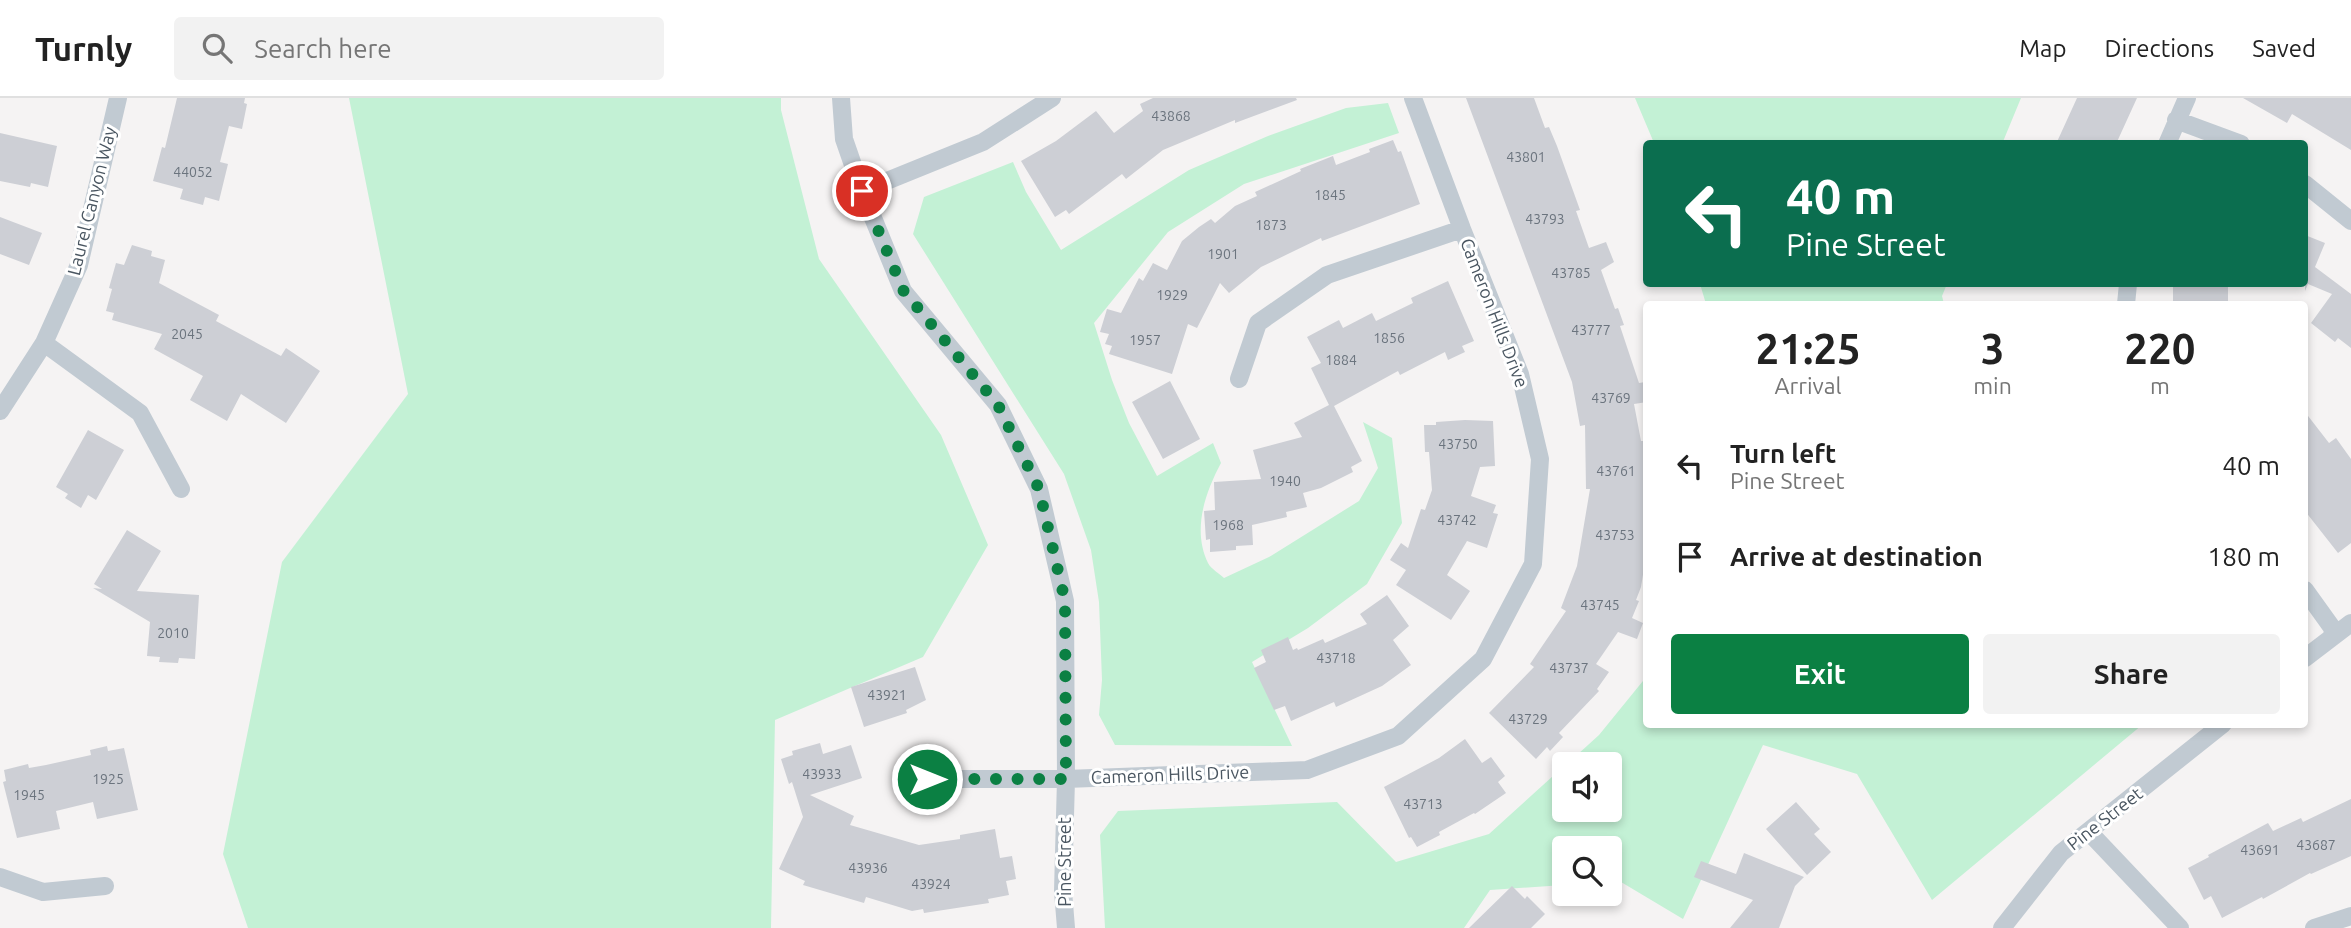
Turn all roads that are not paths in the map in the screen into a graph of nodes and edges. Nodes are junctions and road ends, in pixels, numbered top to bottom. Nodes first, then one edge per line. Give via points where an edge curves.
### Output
1 (118, 98) edge
2 (841, 98) edge
3 (1052, 98) edge
4 (1413, 98) edge
5 (2187, 98) edge
6 (2176, 120) junction
7 (2168, 140) edge
8 (2230, 140) edge
9 (2308, 186) edge
10 (862, 191) junction
11 (2351, 220) edge
12 (1462, 229) junction
13 (44, 343) junction
14 (1239, 379) dead end
15 (0, 411) edge
16 (181, 489) dead end
17 (2308, 594) edge
18 (2351, 623) edge
19 (2332, 636) junction
20 (2308, 656) edge
21 (2218, 728) edge
22 (927, 779) dead end
23 (1066, 779) junction
24 (2089, 832) junction
25 (0, 877) edge
26 (105, 886) dead end
27 (2351, 916) edge
28 (1066, 928) edge
29 (2002, 928) edge
30 (2180, 928) edge
31 (2314, 928) edge

1 - 13 street, Laurel Canyon Way via 79,265
2 - 10 street, Pine Street via 844,139
3 - 10 street via 983,142
4 - 12 street, Cameron Hills Drive
5 - 6 street
6 - 7 street
6 - 8 street
9 - 11 street
10 - 23 street, Pine Street via 903,290 998,405 1039,489 1065,601
12 - 14 street via 1327,275 1258,323
12 - 23 street, Cameron Hills Drive via 1520,374 1540,459 1532,564 1483,659 1398,736 1307,770
13 - 15 street, Laurel Canyon Way
13 - 16 street via 140,413
17 - 19 street via 2333,629
18 - 19 street
19 - 20 street
21 - 24 street, Pine Street
22 - 23 street, Cameron Hills Drive
23 - 28 street, Pine Street
24 - 29 street, Pine Street via 2061,853
24 - 30 street
25 - 26 street via 43,892
27 - 31 street

